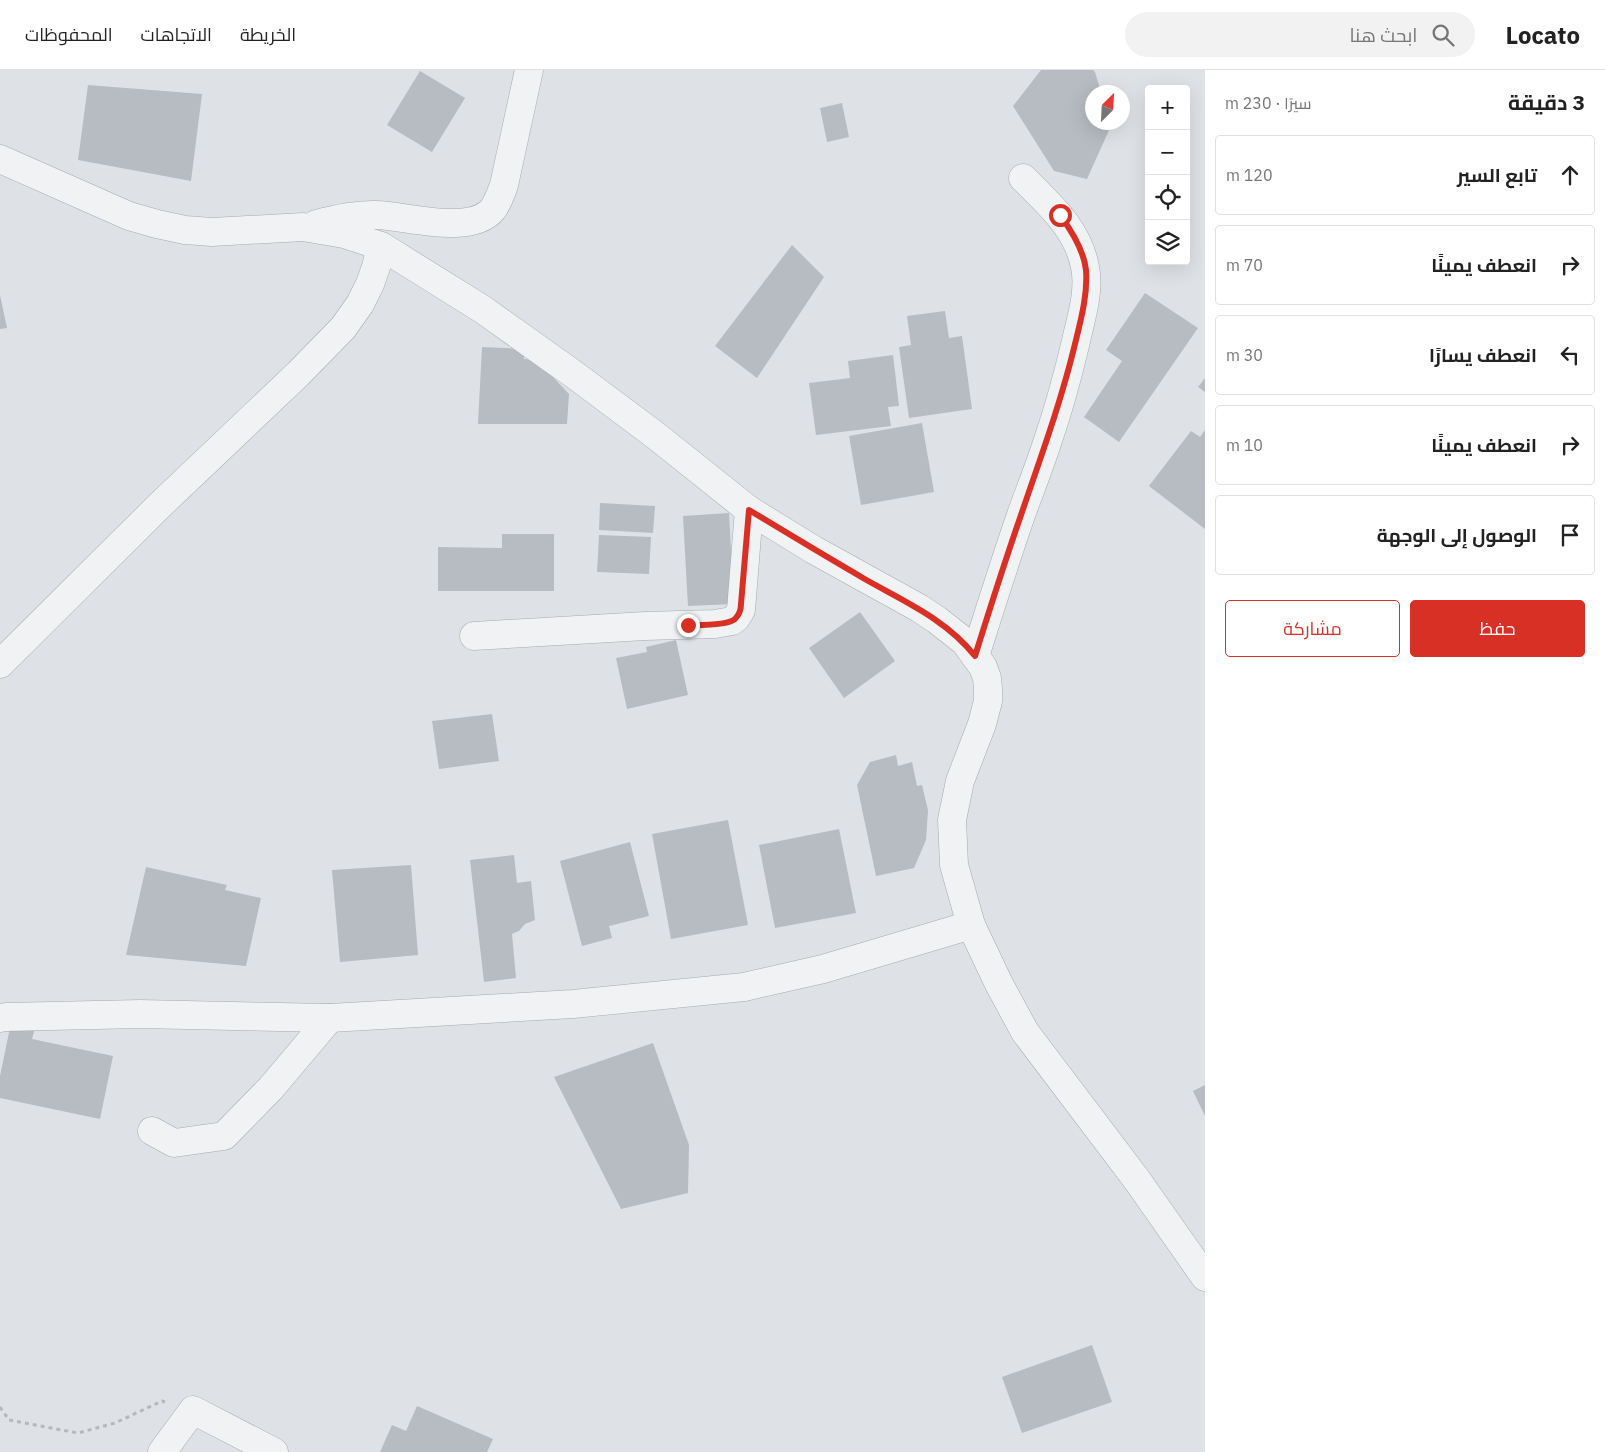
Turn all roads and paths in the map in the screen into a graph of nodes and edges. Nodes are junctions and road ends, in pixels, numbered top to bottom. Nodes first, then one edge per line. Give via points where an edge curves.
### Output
1 (528, 70) edge
2 (0, 159) edge
3 (1023, 178) dead end
4 (303, 227) junction
5 (381, 246) junction
6 (749, 510) junction
7 (474, 636) dead end
8 (975, 656) junction
9 (0, 664) edge
10 (971, 924) junction
11 (0, 1018) edge
12 (330, 1018) junction
13 (152, 1131) dead end
14 (1205, 1277) edge
15 (0, 1407) edge
16 (193, 1410) junction
17 (162, 1452) edge
18 (274, 1452) edge

1 - 4 street via 504,185 492,210 480,218 462,223 377,215 338,218
2 - 4 street via 121,213 157,224 212,232
3 - 8 street via 1069,228 1082,254 1086,285 1083,312 1067,377
4 - 5 street via 344,234
5 - 6 street via 482,309 655,435
5 - 9 street via 370,284 343,328
6 - 7 street via 740,610 732,621
6 - 8 street via 937,620 964,642
8 - 10 street via 987,678 988,701 960,781 952,820 954,864
10 - 12 street via 823,970 744,987 573,1004
10 - 14 street via 1025,1032 1137,1180
11 - 12 street via 140,1014
12 - 13 street via 271,1088 224,1136 174,1143
15 - 16 path via 9,1420 78,1433 115,1423 162,1401 184,1404
16 - 17 street
16 - 18 street

